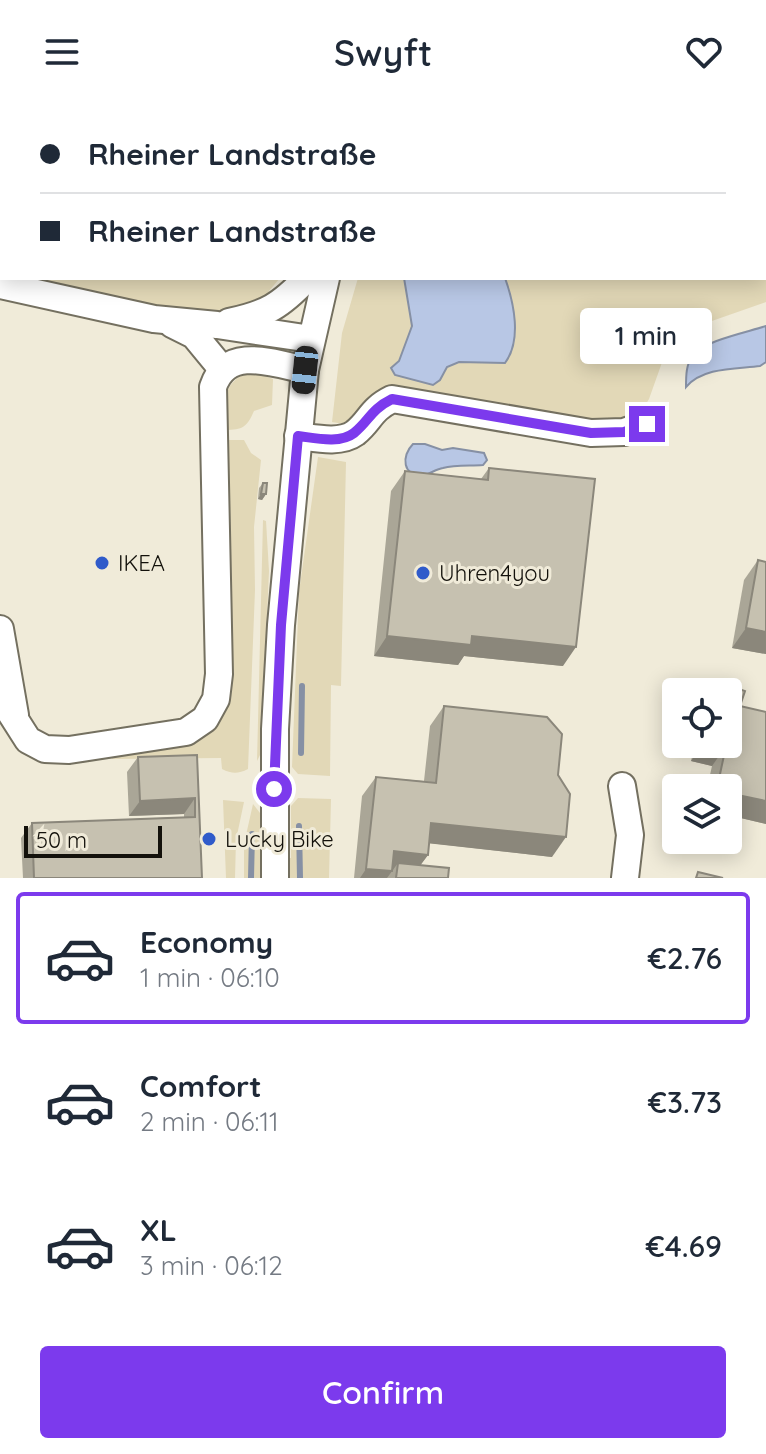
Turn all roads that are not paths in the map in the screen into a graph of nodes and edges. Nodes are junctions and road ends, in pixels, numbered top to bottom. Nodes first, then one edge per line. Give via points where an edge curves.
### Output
1 (305, 280) edge
2 (326, 280) edge
3 (0, 285) edge
4 (29, 290) junction
5 (0, 296) edge
6 (154, 319) junction
7 (217, 325) junction
8 (311, 339) junction
9 (222, 369) junction
10 (305, 370) junction
11 (647, 424) dead end
12 (298, 436) junction
13 (0, 629) edge
14 (0, 696) edge
15 (16, 722) junction
16 (622, 786) dead end
17 (275, 878) edge
18 (625, 878) edge

1 - 7 street via 282,304
2 - 8 street
3 - 4 street
4 - 5 street
4 - 6 street
6 - 7 street
6 - 9 street via 194,335
7 - 8 street
8 - 10 street
9 - 10 street via 250,360
9 - 15 street via 213,387 219,674 216,699 205,719 186,732 69,750 45,749 28,740
10 - 12 street
11 - 12 street via 624,432 591,433 392,399 376,407 354,434 340,439
12 - 17 street via 275,729
13 - 15 street
14 - 15 street
16 - 18 street via 630,835

